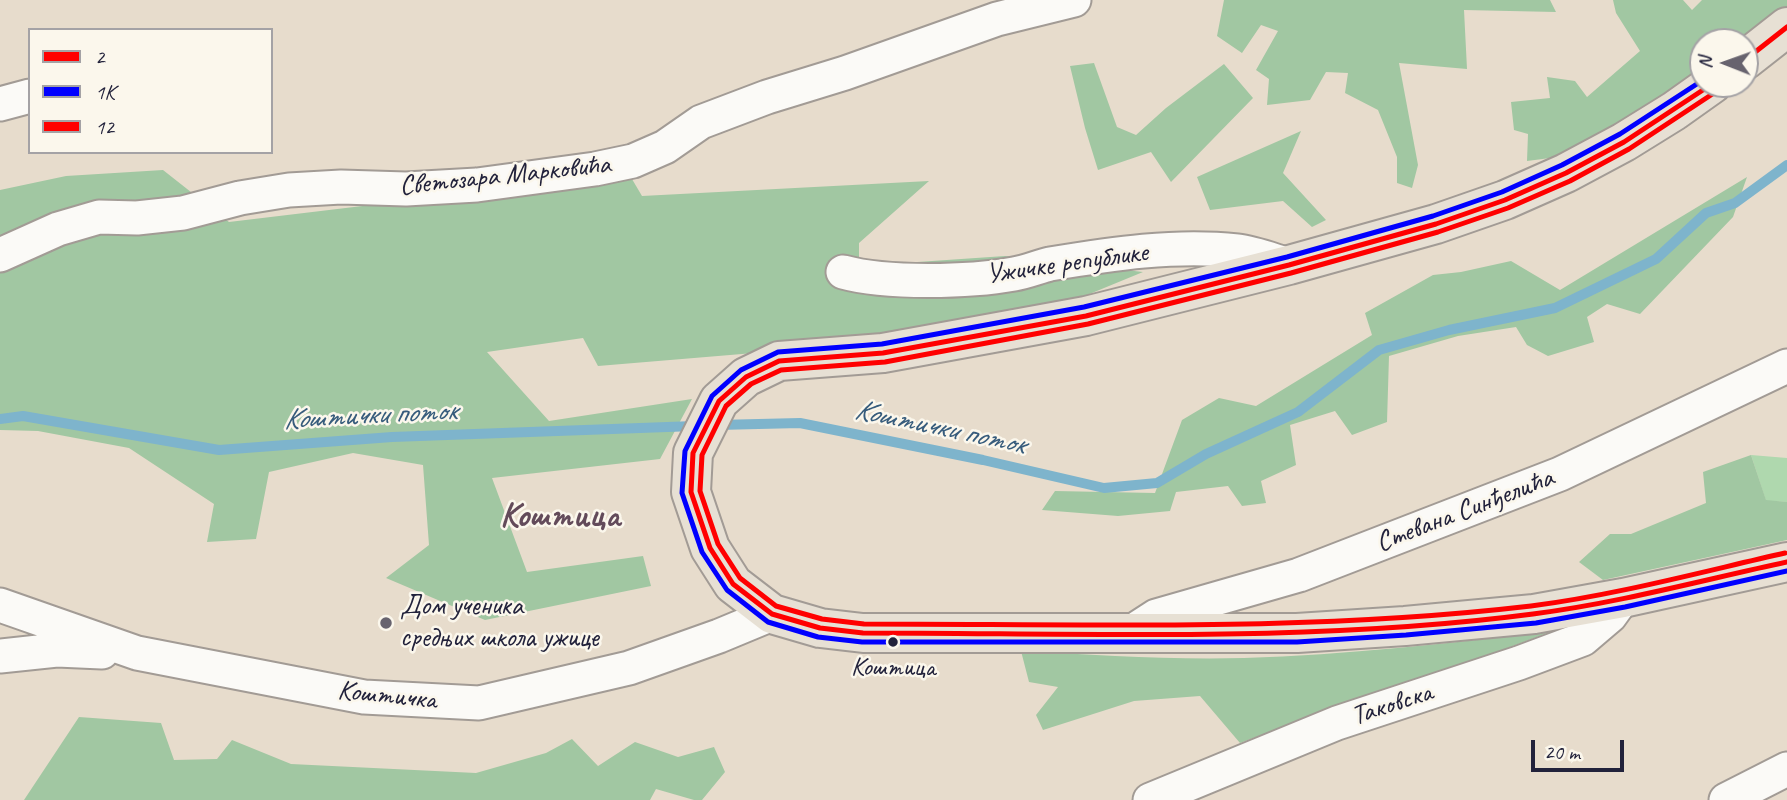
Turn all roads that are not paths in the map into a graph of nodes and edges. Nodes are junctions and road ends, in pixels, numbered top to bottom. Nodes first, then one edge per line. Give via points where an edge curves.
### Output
1 (1074, 0) edge
2 (1023, 6) edge
3 (1787, 27) edge
4 (1759, 49) edge
5 (28, 97) edge
6 (1692, 98) edge
7 (0, 104) edge
8 (0, 255) edge
9 (1289, 265) junction
10 (844, 272) dead end
11 (1787, 366) edge
12 (1787, 562) edge
13 (1623, 598) junction
14 (0, 606) edge
15 (772, 614) junction
16 (1138, 632) junction
17 (137, 653) junction
18 (0, 656) edge
19 (1787, 769) edge
20 (1150, 800) edge
21 (1726, 800) edge

1 - 2 street, Светозара Марковића
2 - 8 street, Светозара Марковића via 701,122 633,161 477,185 289,190 183,213 99,217
3 - 4 main road
5 - 7 street
6 - 9 main road, Ужичке републике via 1624,142 1505,200
9 - 10 street, Ужичке републике via 1238,251 1171,250 951,279 864,278
9 - 15 main road, Ужичке републике via 986,336 883,353 779,361 746,377 719,401 693,453 691,492 710,548 733,584
11 - 16 street, Стевана Синђелића via 1560,474 1299,575 1156,616
12 - 13 main road, Ужичке републике
13 - 16 main road, Ужичке републике via 1534,614 1405,626 1297,633
13 - 20 street, Таковска via 1583,639 1337,723
14 - 17 street, Коштичка
15 - 16 main road, Ужичке републике via 820,628 863,633
15 - 17 street, Коштичка via 629,668 479,703 363,697
17 - 18 street via 57,650
19 - 21 street

